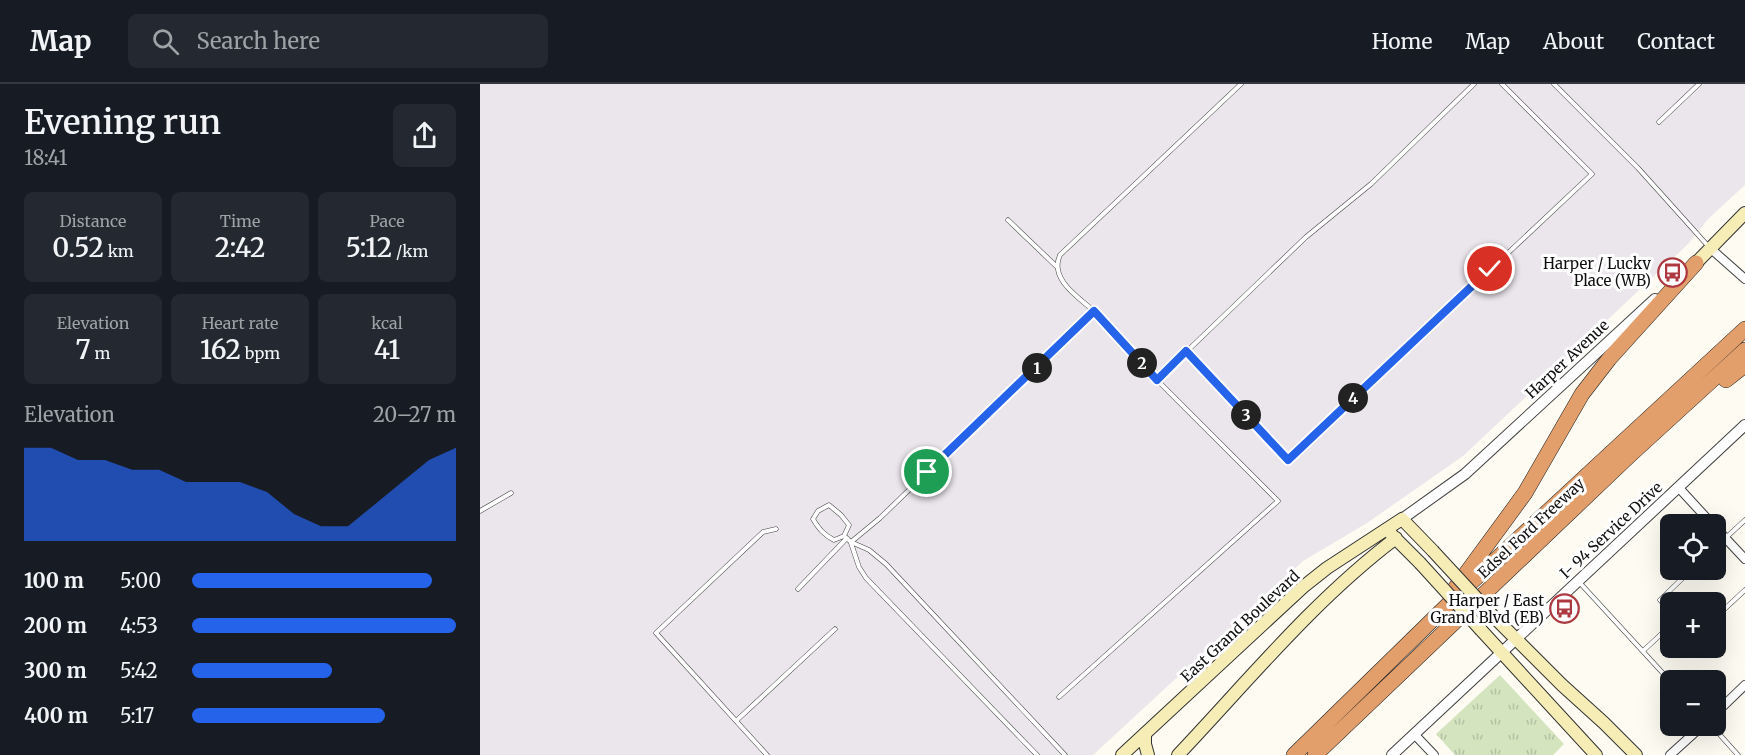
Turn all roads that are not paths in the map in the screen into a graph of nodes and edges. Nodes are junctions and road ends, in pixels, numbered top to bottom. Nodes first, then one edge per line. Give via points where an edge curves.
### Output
1 (1241, 84) edge
2 (1474, 84) edge
3 (1502, 84) edge
4 (1554, 84) edge
5 (1699, 84) edge
6 (1659, 122) dead end
7 (1745, 213) edge
8 (1008, 220) dead end
9 (1710, 248) junction
10 (1696, 263) junction
11 (1056, 266) junction
12 (1745, 279) edge
13 (1094, 311) junction
14 (1745, 329) edge
15 (1745, 350) edge
16 (1186, 351) junction
17 (1745, 365) edge
18 (1157, 380) junction
19 (1745, 425) edge
20 (1631, 453) junction
21 (1679, 488) junction
22 (511, 493) dead end
23 (480, 512) edge
24 (1704, 514) edge
25 (1402, 519) junction
26 (1745, 520) edge
27 (776, 529) dead end
28 (1386, 529) junction
29 (846, 537) junction
30 (1396, 538) junction
31 (1726, 538) joint
32 (851, 542) junction
33 (1745, 559) edge
34 (1681, 580) edge
35 (1579, 582) junction
36 (798, 589) dead end
37 (1745, 590) edge
38 (1668, 592) edge
39 (1726, 608) edge
40 (1433, 620) junction
41 (835, 628) dead end
42 (1660, 635) edge
43 (1516, 639) junction
44 (1642, 651) junction
45 (1502, 652) junction
46 (1660, 670) edge
47 (1745, 685) edge
48 (1059, 697) dead end
49 (1726, 703) edge
50 (736, 721) junction
51 (1351, 721) junction
52 (1145, 734) junction
53 (1414, 734) junction
54 (1691, 736) edge
55 (1721, 736) edge
56 (767, 755) edge
57 (1037, 755) edge
58 (1065, 755) edge
59 (1122, 755) edge
60 (1148, 755) edge
61 (1178, 755) edge
62 (1294, 755) edge
63 (1315, 755) edge
64 (1331, 755) edge
65 (1392, 755) edge
66 (1434, 755) edge
67 (1596, 755) edge
68 (1636, 755) edge
69 (1670, 755) edge
70 (1738, 755) edge

1 - 11 lane via 1060,255
2 - 16 lane via 1371,184 1305,237
3 - 16 lane via 1592,174 1288,460
4 - 9 lane
5 - 6 lane
7 - 9 main road, Harper Avenue
8 - 11 lane
9 - 10 main road, Harper Avenue
9 - 12 street
10 - 25 street, Harper Avenue via 1471,468
10 - 40 highway via 1582,394 1525,493
11 - 13 lane via 1061,280
13 - 18 lane
13 - 32 lane
14 - 40 highway, Edsel Ford Freeway
15 - 20 highway, Edsel Ford Freeway
16 - 18 lane
17 - 20 highway
18 - 48 lane via 1278,501
19 - 21 street, I- 94 Service Drive
20 - 51 highway, Edsel Ford Freeway
21 - 24 street
21 - 35 street, I- 94 Service Drive
22 - 23 lane
25 - 28 main road, East Grand Boulevard
25 - 43 main road, bridge
26 - 31 lane
27 - 50 lane via 764,532 656,633
28 - 30 main road
28 - 52 main road, East Grand Boulevard via 1308,583
29 - 29 lane via 849,525 842,515 829,505 818,511 813,519 818,528 834,540
29 - 32 lane
29 - 36 lane
30 - 45 main road, bridge
30 - 61 main road via 1324,599
31 - 33 street
32 - 57 lane via 866,578
32 - 58 lane via 886,564
34 - 38 lane
35 - 43 street, I- 94 Service Drive
35 - 44 lane
37 - 39 lane
40 - 62 highway, Edsel Ford Freeway
41 - 50 lane
42 - 44 lane
43 - 45 street, I- 94 Service Drive
43 - 68 main road
44 - 46 lane
45 - 53 street, I- 94 Service Drive
45 - 67 main road
47 - 49 street
50 - 56 lane
51 - 63 highway, Edsel Ford Freeway
51 - 64 highway
52 - 59 main road, East Grand Boulevard
52 - 60 main road
53 - 65 street, I- 94 Service Drive
53 - 66 street
54 - 69 street
55 - 70 lane

